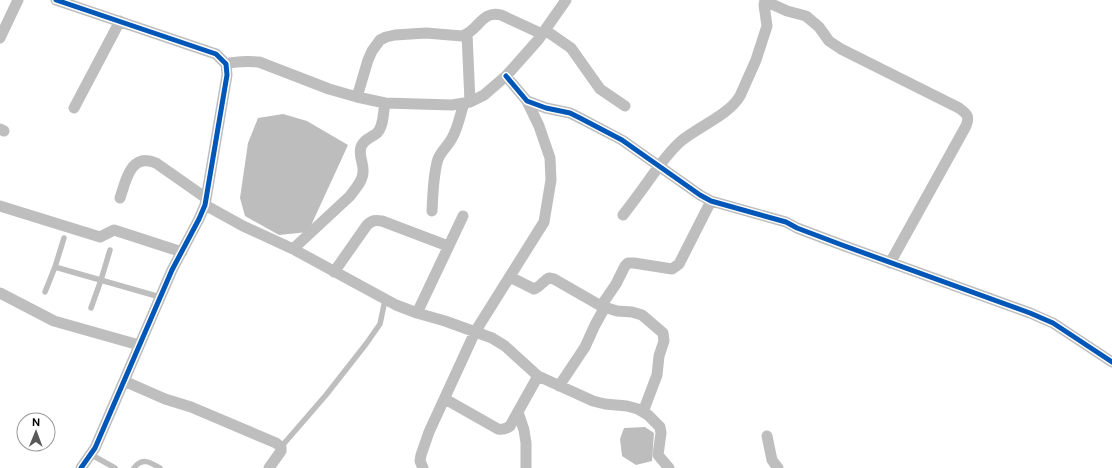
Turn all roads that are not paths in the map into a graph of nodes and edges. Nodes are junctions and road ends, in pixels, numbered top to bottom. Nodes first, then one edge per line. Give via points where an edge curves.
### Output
1 (18, 0) edge
2 (56, 0) edge
3 (566, 0) edge
4 (765, 0) edge
5 (120, 22) junction
6 (544, 32) junction
7 (467, 34) junction
8 (0, 38) edge
9 (226, 64) junction
10 (506, 76) junction
11 (357, 97) junction
12 (527, 101) junction
13 (385, 103) junction
14 (467, 103) junction
15 (625, 106) dead end
16 (74, 108) dead end
17 (660, 166) junction
18 (120, 198) dead end
19 (206, 201) junction
20 (710, 201) junction
21 (0, 206) edge
22 (432, 211) dead end
23 (623, 215) dead end
24 (463, 216) dead end
25 (64, 238) dead end
26 (448, 246) junction
27 (293, 249) junction
28 (110, 250) dead end
29 (182, 252) junction
30 (890, 263) junction
31 (55, 267) junction
32 (334, 272) junction
33 (510, 277) junction
34 (101, 280) junction
35 (45, 292) dead end
36 (0, 293) edge
37 (160, 297) junction
38 (385, 300) junction
39 (603, 307) junction
40 (91, 308) dead end
41 (417, 313) junction
42 (475, 332) junction
43 (139, 345) junction
44 (1112, 362) edge
45 (538, 376) junction
46 (124, 381) junction
47 (559, 386) junction
48 (445, 399) junction
49 (518, 412) junction
50 (643, 412) junction
51 (767, 436) dead end
52 (281, 447) junction
53 (90, 454) junction
54 (81, 468) edge
55 (115, 468) edge
56 (134, 468) edge
57 (160, 468) edge
58 (269, 468) edge
59 (423, 468) edge
60 (526, 468) edge
61 (669, 468) edge
62 (778, 468) edge

1 - 8 street
2 - 5 street
3 - 6 street
4 - 17 street via 767,26 740,96 734,104 681,141
4 - 30 street via 787,11 804,15 819,27 829,41 841,49 959,108 968,116 966,126
5 - 9 street via 216,54
5 - 16 street
6 - 7 street via 501,15 490,14
6 - 10 street
6 - 15 street via 571,48 600,89
7 - 11 street via 462,36 426,33 386,37 380,40 368,60
7 - 14 street
9 - 11 street via 236,61 259,62
9 - 19 street via 227,75
10 - 12 street
10 - 14 street via 484,95
11 - 13 street
12 - 17 street via 570,113 622,140
12 - 33 street via 548,151 551,180 544,222
13 - 14 street
13 - 27 street via 379,130 361,146 363,171 357,186 350,196
14 - 22 street via 451,140 438,159
17 - 20 street
17 - 23 street
18 - 19 street via 132,167 139,162 150,160
19 - 27 street via 243,226
19 - 29 street
20 - 30 street via 786,222
20 - 39 street via 679,264 672,269 628,263
21 - 29 street via 100,237 114,230
24 - 26 street
25 - 31 lane
26 - 32 street via 382,221 371,221
26 - 41 street
27 - 32 street
28 - 34 lane
29 - 37 street
30 - 44 street via 1053,323
31 - 34 lane
31 - 35 lane
32 - 38 street
33 - 39 street via 534,289 545,280 554,279
33 - 42 street
34 - 37 lane
34 - 40 lane
36 - 43 street via 54,321
37 - 43 street
38 - 41 street
38 - 52 lane via 380,324 369,340 326,396
39 - 47 street via 585,347
39 - 50 street via 642,315 663,333 664,341 657,375
41 - 42 street
42 - 45 street via 505,346
42 - 48 street
43 - 46 street
45 - 47 street
45 - 49 street
46 - 52 street
46 - 53 street
47 - 50 street via 593,401 627,406
48 - 49 street via 502,430 510,426
48 - 59 street via 421,455
49 - 60 street via 526,443
50 - 61 street via 660,427 662,434 658,455
51 - 62 street via 772,460
52 - 58 street
53 - 54 street
53 - 55 lane
56 - 57 lane via 138,463 145,461

